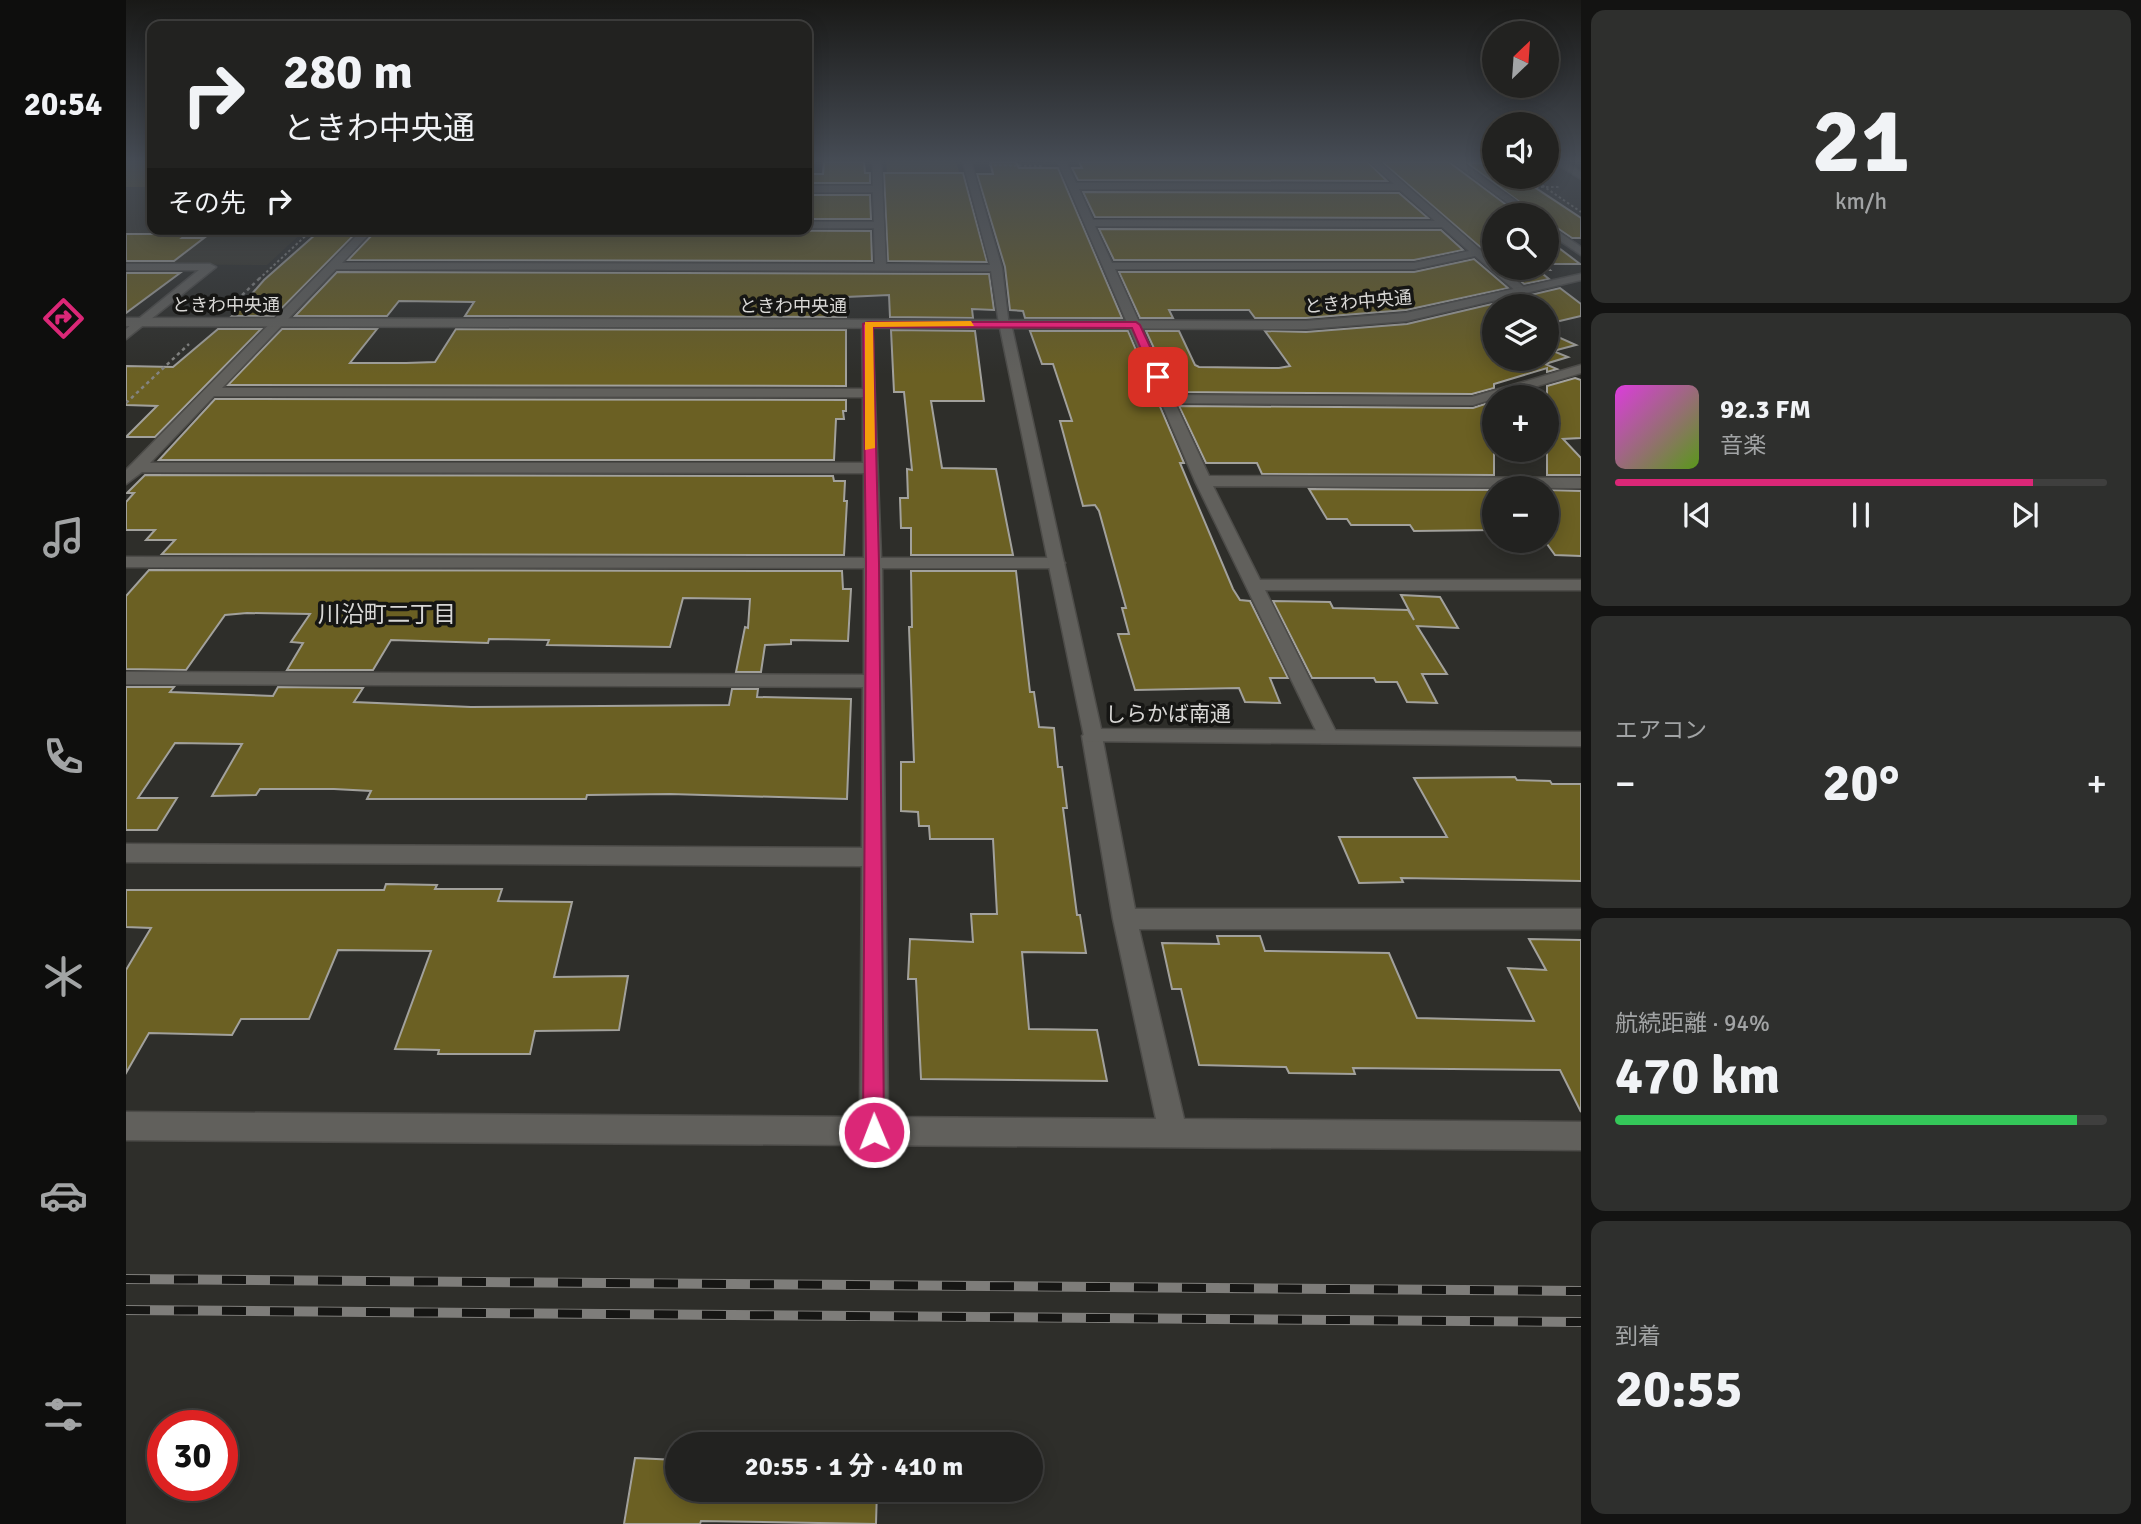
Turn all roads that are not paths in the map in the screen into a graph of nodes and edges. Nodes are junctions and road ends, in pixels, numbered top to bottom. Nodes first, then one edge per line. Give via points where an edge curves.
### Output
1 (879, 233) edge
2 (986, 233) edge
3 (1095, 233) edge
4 (1456, 233) edge
5 (363, 235) edge
6 (1559, 236) edge
7 (1478, 252) junction
8 (1581, 252) edge
9 (1482, 256) edge
10 (333, 266) junction
11 (1110, 266) junction
12 (126, 267) edge
13 (881, 267) junction
14 (996, 268) junction
15 (1581, 277) edge
16 (1510, 280) edge
17 (1522, 291) junction
18 (126, 322) edge
19 (141, 322) junction
20 (279, 323) junction
21 (868, 324) junction
22 (1005, 324) junction
23 (1136, 325) junction
24 (126, 335) edge
25 (1581, 369) edge
26 (212, 392) junction
27 (869, 393) junction
28 (1168, 399) junction
29 (869, 468) junction
30 (132, 473) edge
31 (1203, 481) junction
32 (1581, 483) edge
33 (126, 562) edge
34 (873, 563) junction
35 (1057, 563) junction
36 (1253, 585) junction
37 (1581, 585) edge
38 (126, 678) edge
39 (873, 681) junction
40 (1093, 736) junction
41 (1329, 738) junction
42 (1581, 738) edge
43 (126, 853) edge
44 (871, 857) junction
45 (1125, 919) junction
46 (1581, 919) edge
47 (126, 1126) edge
48 (874, 1132) junction
49 (1173, 1133) junction
50 (1581, 1136) edge

1 - 13 street
2 - 14 street, しらかば南通
3 - 11 street
4 - 7 street
5 - 10 street
6 - 8 street
7 - 9 street
7 - 11 street via 1414,266
10 - 13 street
10 - 20 street
11 - 23 street
12 - 19 street via 210,267
13 - 14 street
14 - 22 street, しらかば南通
15 - 17 street, ときわ中央通
16 - 17 street
17 - 23 street, ときわ中央通 via 1368,322
18 - 19 street, ときわ中央通
19 - 20 street, ときわ中央通
19 - 24 street
20 - 21 street, ときわ中央通
20 - 26 street
21 - 22 street, ときわ中央通
21 - 27 street
22 - 23 street, ときわ中央通
22 - 35 street, しらかば南通
23 - 28 street
25 - 28 street via 1473,401
26 - 27 street
26 - 30 street
27 - 29 street
28 - 31 street
29 - 30 street
29 - 34 street
31 - 32 street
31 - 36 street
33 - 34 street
34 - 35 street
34 - 39 street
35 - 40 street, しらかば南通
36 - 37 street
36 - 41 street
38 - 39 street
39 - 44 street
40 - 41 street, しらかば南通
40 - 45 street
41 - 42 street, しらかば南通
43 - 44 street
44 - 48 street
45 - 46 street
45 - 49 street
47 - 48 street
48 - 49 street
49 - 50 street

